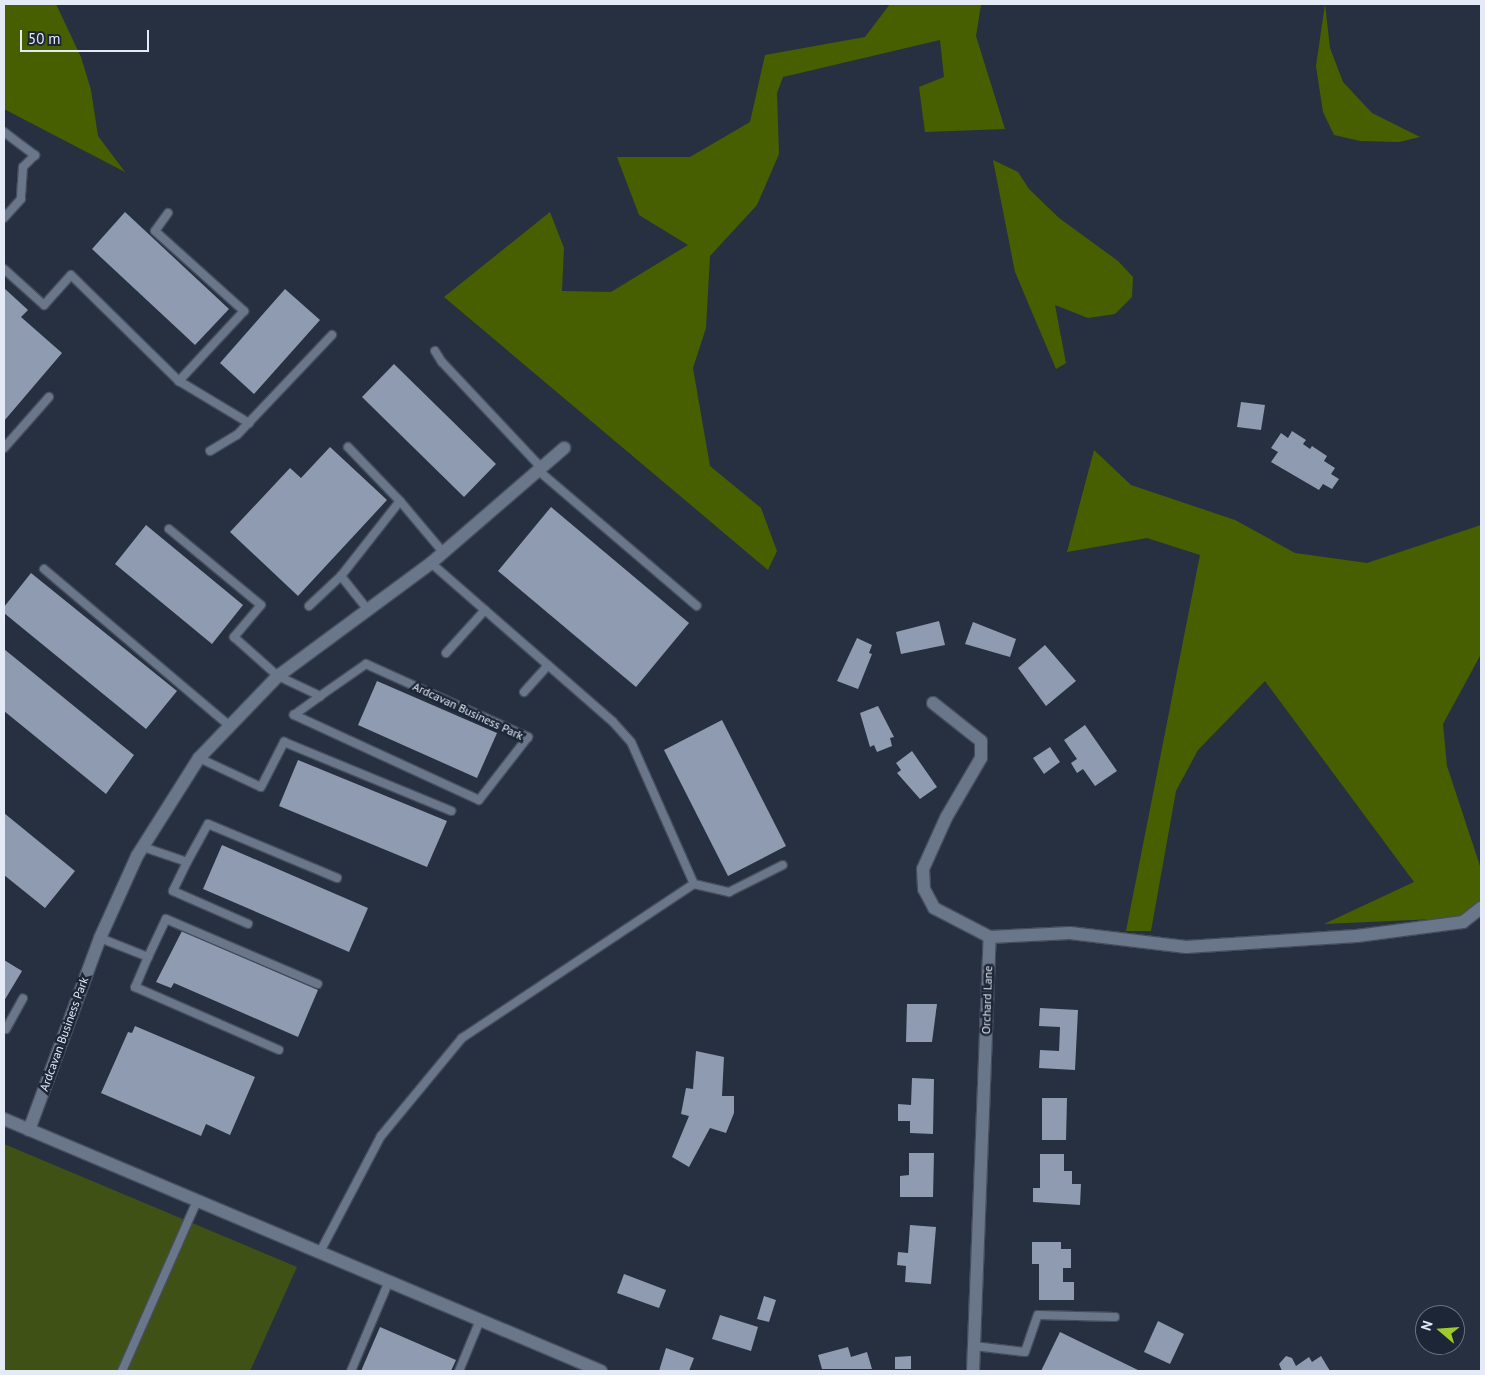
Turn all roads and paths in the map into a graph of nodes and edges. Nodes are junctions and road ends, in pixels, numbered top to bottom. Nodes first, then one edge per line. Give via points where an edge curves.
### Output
1 (4, 132) edge
2 (168, 213) dead end
3 (4, 218) edge
4 (4, 270) edge
5 (332, 335) dead end
6 (435, 351) dead end
7 (179, 381) junction
8 (49, 397) dead end
9 (249, 423) junction
10 (348, 447) dead end
11 (4, 448) edge
12 (564, 448) dead end
13 (210, 451) dead end
14 (540, 472) junction
15 (400, 501) junction
16 (170, 528) dead end
17 (443, 552) junction
18 (431, 563) junction
19 (44, 569) dead end
20 (342, 576) junction
21 (309, 606) dead end
22 (697, 606) dead end
23 (368, 610) junction
24 (485, 610) junction
25 (446, 653) dead end
26 (548, 666) junction
27 (278, 676) junction
28 (524, 692) dead end
29 (320, 696) junction
30 (933, 703) dead end
31 (230, 726) junction
32 (198, 758) junction
33 (452, 811) dead end
34 (143, 847) junction
35 (187, 862) junction
36 (783, 865) dead end
37 (337, 878) dead end
38 (694, 884) junction
39 (1481, 908) edge
40 (248, 924) dead end
41 (990, 937) junction
42 (100, 938) junction
43 (148, 957) junction
44 (318, 984) dead end
45 (23, 998) dead end
46 (6, 1029) dead end
47 (279, 1050) dead end
48 (4, 1119) edge
49 (29, 1130) junction
50 (197, 1201) junction
51 (320, 1252) junction
52 (389, 1281) junction
53 (1115, 1317) dead end
54 (480, 1320) junction
55 (974, 1346) junction
56 (122, 1371) edge
57 (352, 1371) edge
58 (459, 1371) edge
59 (601, 1371) edge
60 (973, 1371) edge

1 - 3 lane via 35,155 23,167 21,199
2 - 7 lane via 155,231 244,311
4 - 7 lane via 44,305 71,276
5 - 9 lane
6 - 14 lane via 463,388 537,463
7 - 9 lane
8 - 11 lane
9 - 13 lane via 237,435
10 - 15 lane
12 - 14 street, Ardcavan Business Park
14 - 17 street, Ardcavan Business Park
14 - 22 lane
15 - 17 lane
15 - 20 lane
16 - 27 lane via 261,604 234,637
17 - 18 street, Ardcavan Business Park
18 - 23 street, Ardcavan Business Park
18 - 24 lane
19 - 31 lane
20 - 21 lane
20 - 23 lane
23 - 27 street, Ardcavan Business Park
24 - 25 lane
24 - 26 lane
26 - 28 lane
26 - 38 lane via 612,721 630,742
27 - 29 lane
27 - 31 street, Ardcavan Business Park
29 - 29 lane, Ardcavan Business Park via 294,715 479,800 528,737 366,664
30 - 41 street via 981,741 981,758 946,818 923,869 924,889 934,908
31 - 32 street, Ardcavan Business Park
32 - 33 lane via 261,787 284,742
32 - 34 street, Ardcavan Business Park
34 - 35 lane
34 - 42 street, Ardcavan Business Park
35 - 37 lane via 208,824
35 - 40 lane via 173,892
36 - 38 lane via 730,892
38 - 51 lane via 462,1038 381,1136
39 - 41 street via 1463,922 1357,936 1186,948 1070,933
41 - 55 street, Orchard Lane
42 - 43 lane
42 - 49 street, Ardcavan Business Park
43 - 44 lane via 166,919
43 - 47 lane via 135,987
45 - 46 lane
48 - 49 street
49 - 50 street
50 - 51 street
50 - 56 lane
51 - 52 street
52 - 54 street
52 - 57 lane
53 - 55 lane via 1038,1315 1025,1352
54 - 58 lane
54 - 59 street
55 - 60 street, Orchard Lane

